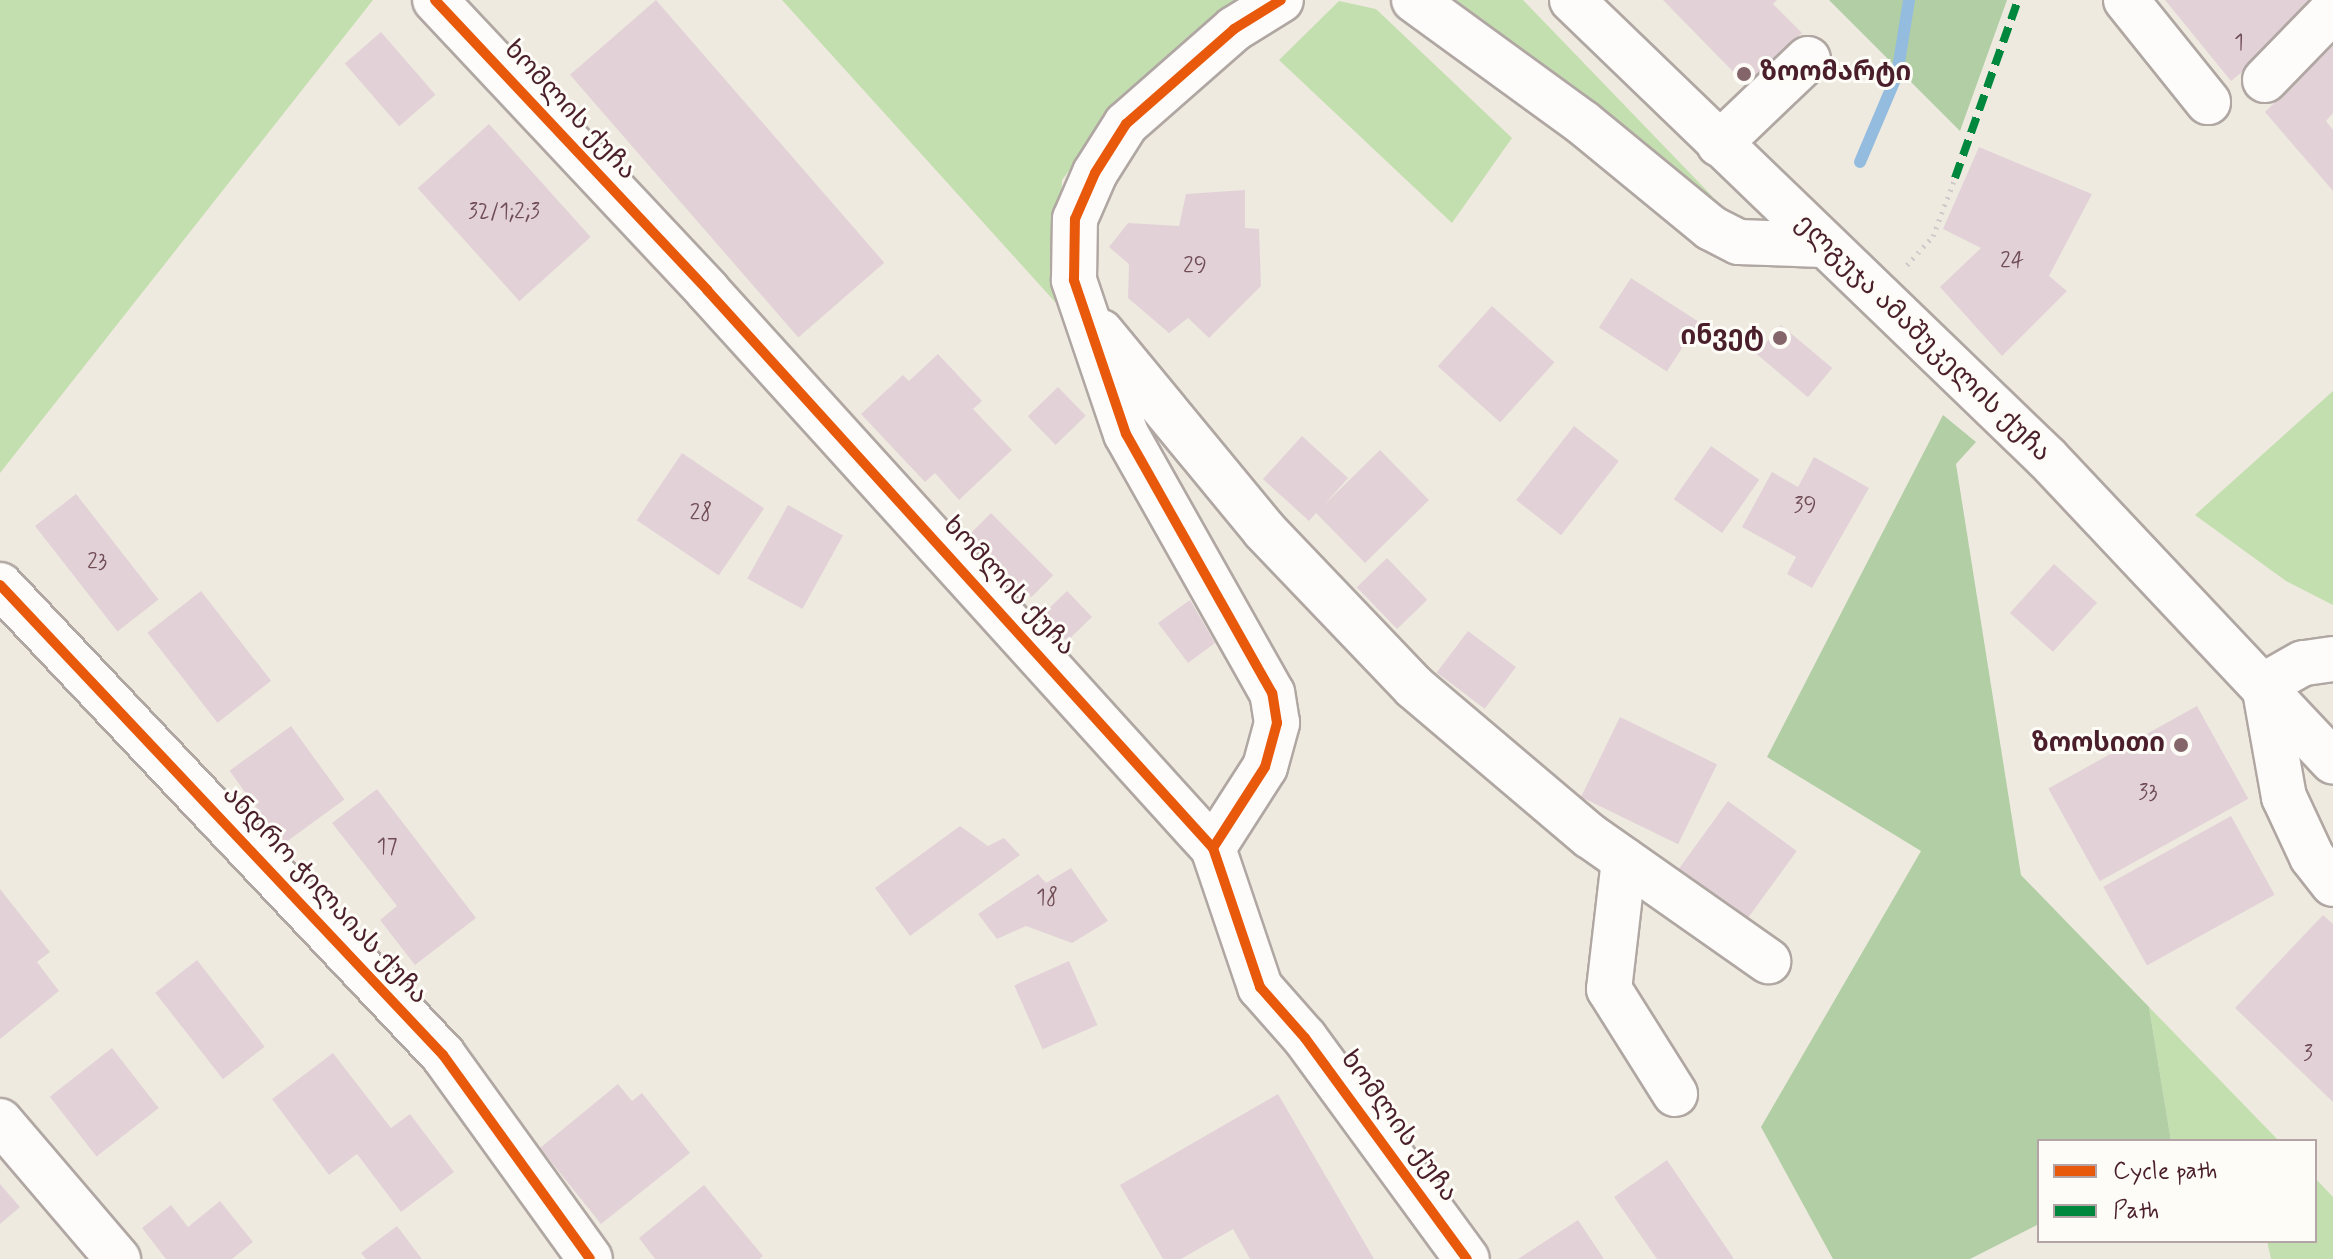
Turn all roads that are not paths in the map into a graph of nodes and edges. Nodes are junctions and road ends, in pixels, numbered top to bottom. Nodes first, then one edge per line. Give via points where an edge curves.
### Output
1 (435, 0) edge
2 (1281, 0) edge
3 (1414, 0) edge
4 (1572, 0) edge
5 (2126, 0) edge
6 (2333, 10) edge
7 (1808, 59) dead end
8 (2265, 80) dead end
9 (2208, 102) dead end
10 (1719, 144) junction
11 (1822, 245) junction
12 (1081, 307) junction
13 (0, 585) edge
14 (2333, 659) edge
15 (2264, 685) junction
16 (2333, 762) edge
17 (1213, 848) junction
18 (1624, 860) junction
19 (2333, 884) edge
20 (1768, 961) dead end
21 (1675, 1094) dead end
22 (0, 1121) edge
23 (118, 1259) edge
24 (590, 1259) edge
25 (1467, 1259) edge

1 - 17 street, ხომლის ქუჩა via 707,290
2 - 12 street via 1234,29 1126,124 1095,173 1075,219 1074,280
3 - 11 street via 1582,122 1711,228 1739,242
4 - 10 street, ელგუჯა ამაშუკელის ქუჩა
5 - 9 street
6 - 8 street
7 - 10 street
10 - 11 street, ელგუჯა ამაშუკელის ქუჩა
11 - 15 street, ელგუჯა ამაშუკელის ქუჩა via 2047,458
12 - 17 street via 1126,434 1272,693 1277,723 1265,767
12 - 18 street via 1264,530 1414,687
13 - 24 street, ანდრო ჭილაიას ქუჩა via 443,1055
14 - 15 street via 2303,663
15 - 16 street, ელგუჯა ამაშუკელის ქუჩა
15 - 19 street via 2284,797 2312,857
17 - 25 street, ხომლის ქუჩა via 1260,987 1305,1038
18 - 20 street
18 - 21 street via 1609,989
22 - 23 street

